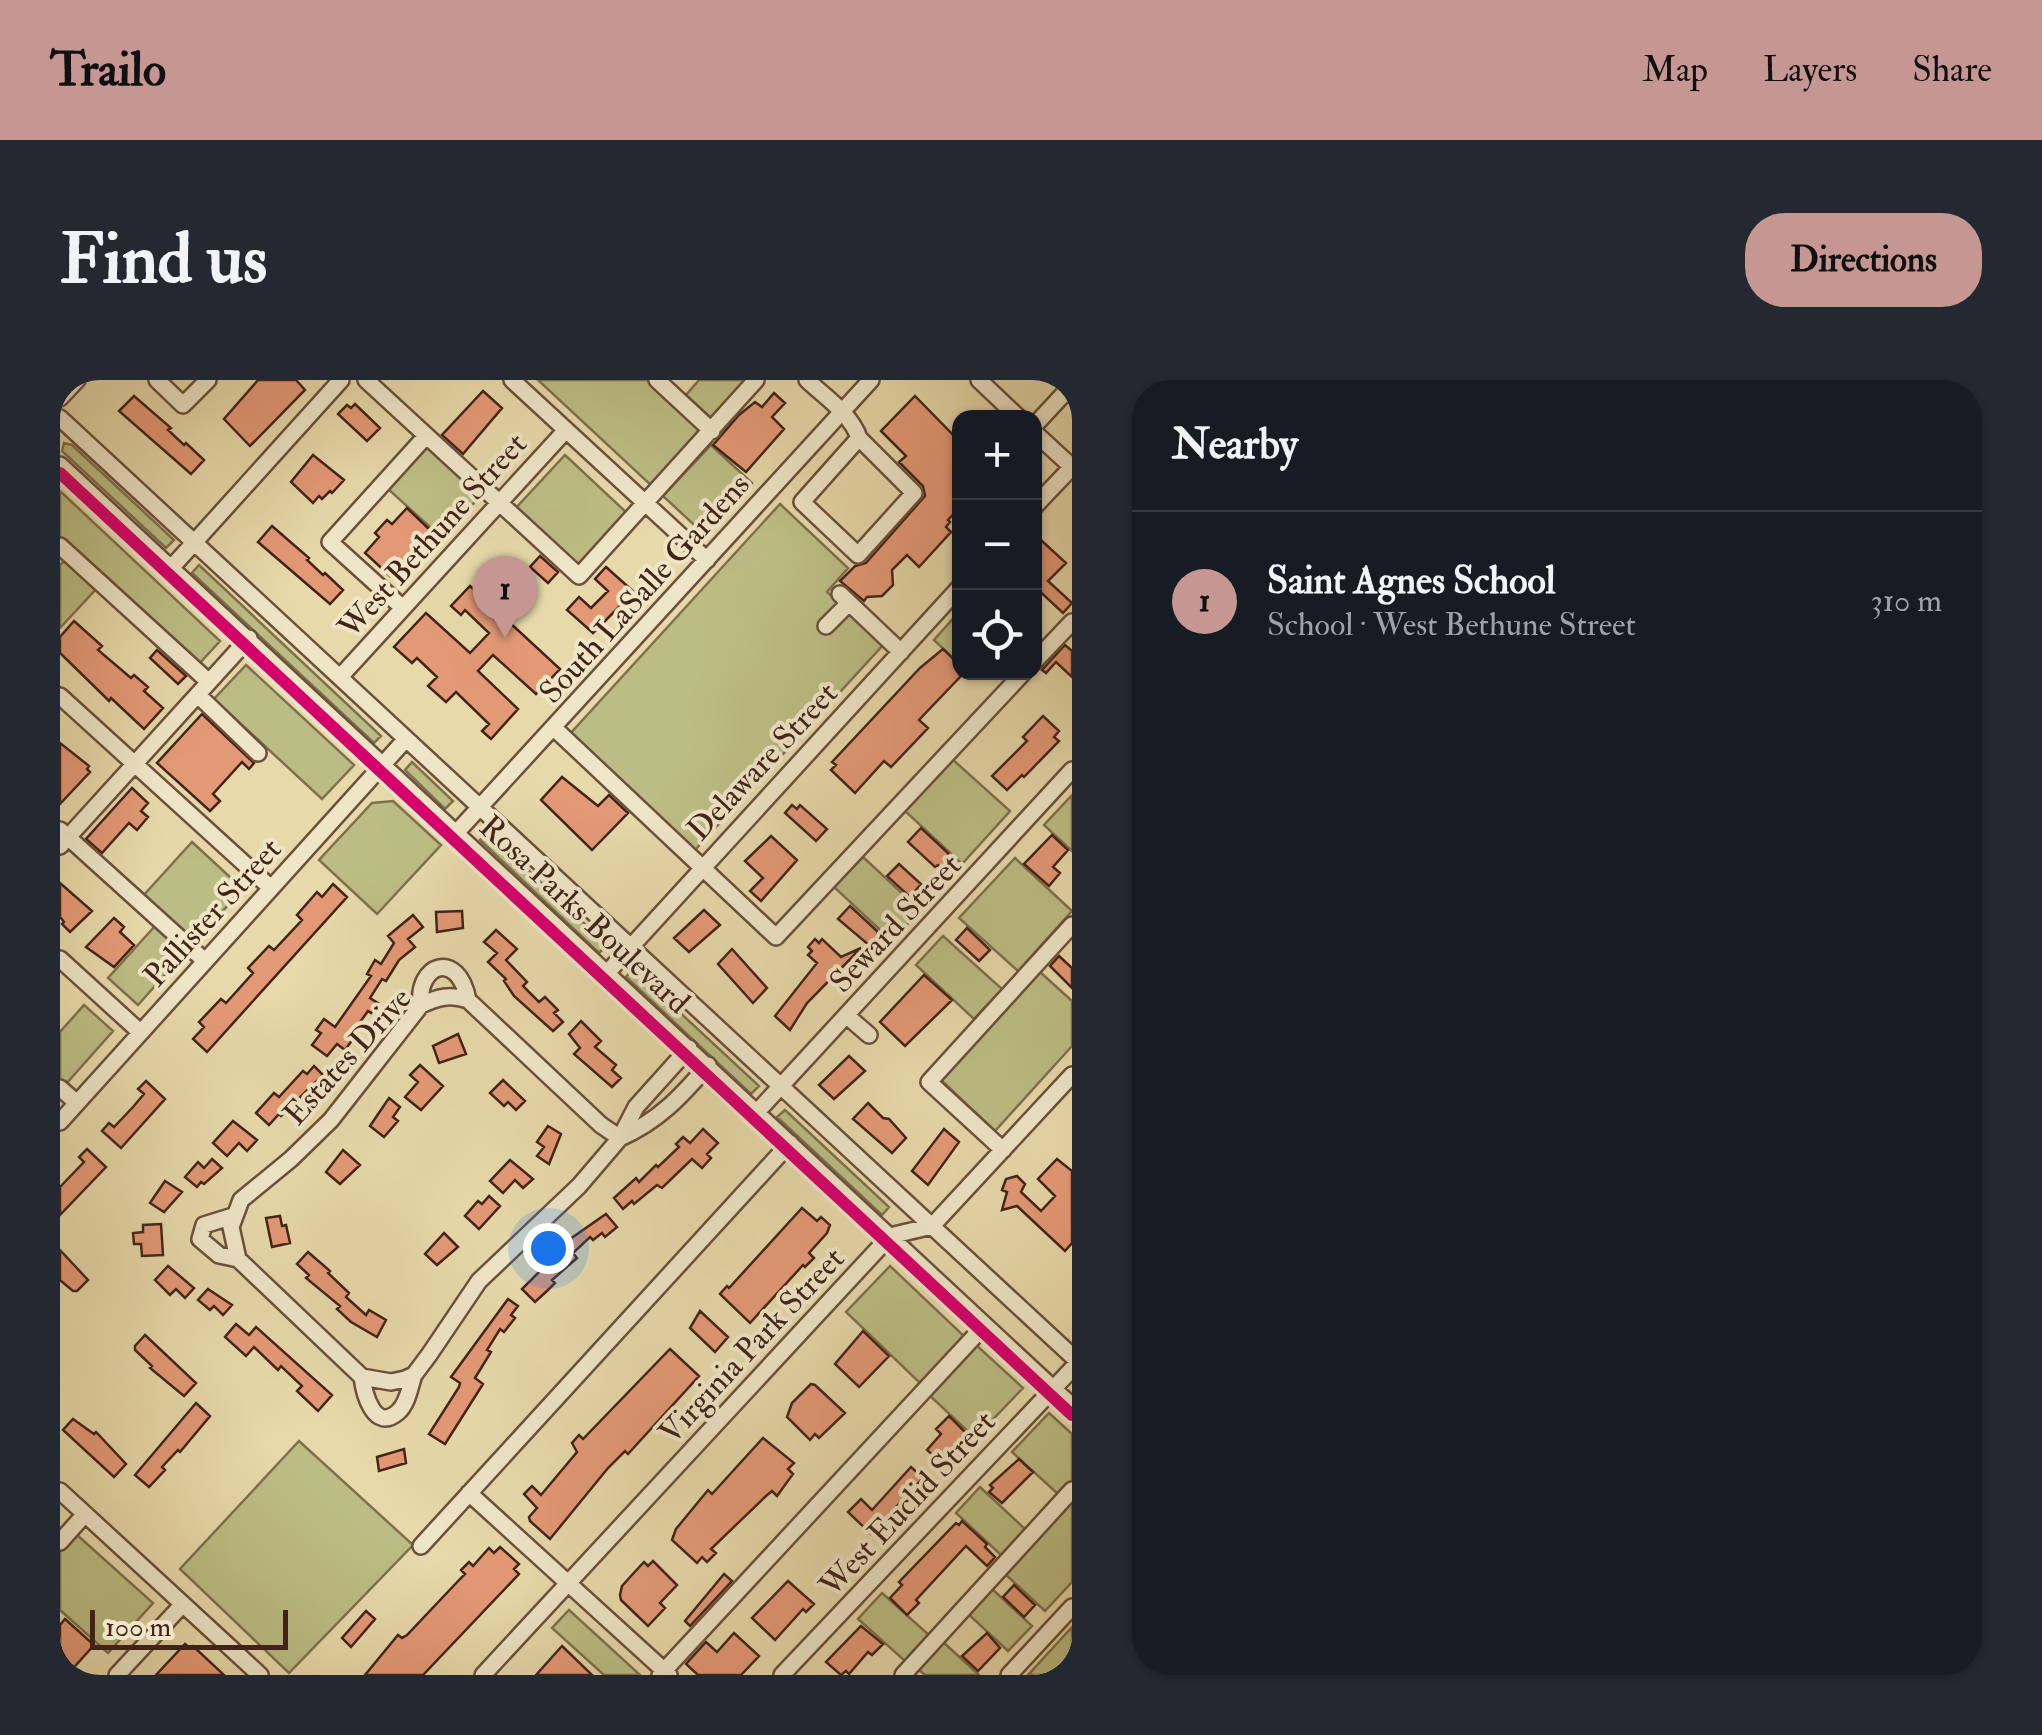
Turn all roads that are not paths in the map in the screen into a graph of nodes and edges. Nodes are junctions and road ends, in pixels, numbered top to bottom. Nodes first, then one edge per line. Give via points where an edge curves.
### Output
1 (77, 380) edge
2 (157, 380) edge
3 (208, 380) edge
4 (341, 380) edge
5 (366, 380) edge
6 (512, 380) edge
7 (656, 380) edge
8 (756, 380) edge
9 (807, 380) edge
10 (872, 380) edge
11 (979, 380) edge
12 (1072, 384) edge
13 (60, 398) edge
14 (1011, 410) edge
15 (842, 412) junction
16 (60, 418) edge
17 (1042, 420) edge
18 (566, 430) junction
19 (712, 431) junction
20 (426, 436) junction
21 (1042, 437) edge
22 (860, 438) junction
23 (60, 464) edge
24 (1072, 467) edge
25 (1041, 500) edge
26 (498, 504) junction
27 (646, 505) junction
28 (194, 542) junction
29 (60, 546) edge
30 (706, 560) junction
31 (172, 567) junction
32 (958, 590) edge
33 (403, 608) junction
34 (1072, 622) edge
35 (826, 626) dead end
36 (249, 638) junction
37 (900, 652) junction
38 (1042, 654) edge
39 (340, 677) junction
40 (1017, 680) edge
41 (203, 688) junction
42 (60, 696) edge
43 (554, 728) junction
44 (406, 739) junction
45 (258, 753) dead end
46 (134, 764) junction
47 (384, 764) junction
48 (1072, 770) edge
49 (480, 808) junction
50 (221, 817) dead end
51 (208, 831) junction
52 (457, 832) junction
53 (63, 838) edge
54 (703, 866) junction
55 (271, 888) junction
56 (1072, 924) edge
57 (631, 948) junction
58 (60, 959) edge
59 (205, 962) junction
60 (608, 972) junction
61 (468, 1000) junction
62 (421, 1005) junction
63 (847, 1016) junction
64 (140, 1032) junction
65 (869, 1035) dead end
66 (688, 1048) junction
67 (708, 1066) junction
68 (1072, 1075) edge
69 (60, 1088) edge
70 (781, 1088) junction
71 (77, 1104) junction
72 (758, 1112) junction
73 (60, 1122) edge
74 (620, 1138) junction
75 (790, 1143) junction
76 (1003, 1150) junction
77 (233, 1216) junction
78 (932, 1226) junction
79 (890, 1236) junction
80 (238, 1259) junction
81 (985, 1324) junction
82 (1072, 1356) edge
83 (1072, 1369) edge
84 (414, 1374) junction
85 (362, 1377) junction
86 (1053, 1389) junction
87 (1072, 1406) edge
88 (1072, 1490) edge
89 (60, 1491) edge
90 (469, 1493) junction
91 (85, 1514) junction
92 (60, 1542) edge
93 (421, 1546) dead end
94 (568, 1583) junction
95 (183, 1604) junction
96 (1072, 1607) edge
97 (664, 1674) edge
98 (117, 1675) edge
99 (260, 1675) edge
100 (483, 1675) edge
101 (782, 1675) edge
102 (903, 1675) edge
103 (1009, 1675) edge

1 - 13 street
2 - 3 street via 183,405
4 - 28 street
5 - 20 street
6 - 18 street
7 - 19 street
8 - 19 street
9 - 15 street
10 - 15 street, South LaSalle Gardens
11 - 14 street
12 - 17 street
15 - 22 street
15 - 30 street, South LaSalle Gardens
16 - 28 street, Rosa Parks Boulevard
18 - 26 street, West Bethune Street
18 - 27 street
19 - 27 street
20 - 26 street
20 - 33 street via 330,542
21 - 24 street
22 - 22 street via 914,493 858,555 802,502
23 - 31 street, Rosa Parks Boulevard
24 - 25 street
26 - 27 street via 579,576
26 - 33 street, West Bethune Street
27 - 30 street
28 - 31 street
28 - 39 street, Rosa Parks Boulevard
29 - 41 street
30 - 43 street, South LaSalle Gardens
31 - 36 street, Rosa Parks Boulevard
32 - 37 street, Delaware Street
33 - 39 street, West Bethune Street
34 - 38 street
35 - 37 street via 845,599
36 - 41 street
36 - 47 street, Rosa Parks Boulevard
37 - 54 street, Delaware Street
39 - 44 street, Rosa Parks Boulevard
40 - 54 street via 776,937
41 - 45 street
41 - 46 street
42 - 46 street
43 - 49 street, South LaSalle Gardens
43 - 54 street
44 - 47 street, Pallister Street
44 - 49 street, Rosa Parks Boulevard
46 - 51 street
46 - 53 street
47 - 52 street, Rosa Parks Boulevard
47 - 55 street, Pallister Street
48 - 63 street, Seward Street
49 - 52 street, South LaSalle Gardens
49 - 57 street, Rosa Parks Boulevard
50 - 51 street
51 - 55 street
52 - 60 street, Rosa Parks Boulevard
53 - 59 street
54 - 57 street, Delaware Street
55 - 59 street, Pallister Street
56 - 76 street via 929,1082
57 - 60 street, Delaware Street
57 - 70 street, Rosa Parks Boulevard
58 - 64 street
59 - 64 street, Pallister Street
60 - 66 street, Rosa Parks Boulevard
61 - 62 street, Estates Drive via 442,997
61 - 62 street via 459,975 446,968 422,984
61 - 74 street
62 - 77 street, Estates Drive via 331,1120 248,1193
63 - 65 street
63 - 70 street, Seward Street
64 - 71 street, Pallister Street
66 - 67 street, Rosa Parks Boulevard
66 - 74 street, Estates Drive via 636,1107
67 - 72 street, Rosa Parks Boulevard
67 - 74 street, Estates Drive via 648,1126
68 - 76 street
69 - 71 street
70 - 72 street, Seward Street
70 - 78 street, Rosa Parks Boulevard
71 - 73 street, Pallister Street
72 - 75 street, Rosa Parks Boulevard
74 - 84 street, Estates Drive via 478,1281
75 - 79 street, Rosa Parks Boulevard
75 - 90 street
76 - 78 street
77 - 80 street
77 - 80 street, Estates Drive via 204,1226 200,1238 220,1256
78 - 79 street, Virginia Park Street
78 - 82 street, Rosa Parks Boulevard
79 - 81 street, Rosa Parks Boulevard
79 - 94 street, Virginia Park Street
80 - 85 street, Estates Drive
81 - 86 street, Rosa Parks Boulevard
81 - 97 street
83 - 86 street, West Euclid Street
84 - 85 street via 391,1382
84 - 85 street, Estates Drive via 398,1413 388,1416 368,1406
86 - 87 street, Rosa Parks Boulevard
86 - 101 street, West Euclid Street
88 - 102 street
89 - 91 street
90 - 93 street
90 - 94 street
91 - 92 street
91 - 95 street
94 - 97 street
94 - 100 street, Virginia Park Street
95 - 98 street
95 - 99 street
96 - 103 street

